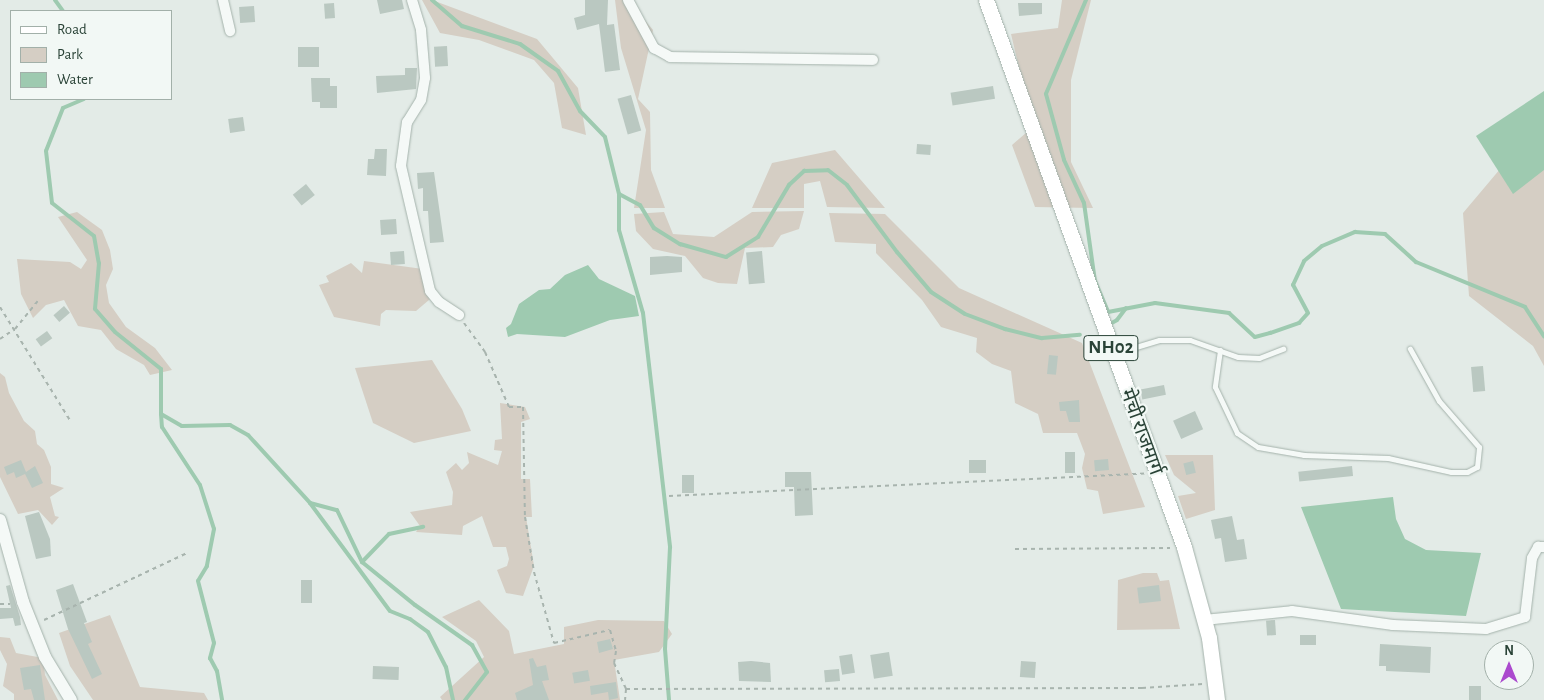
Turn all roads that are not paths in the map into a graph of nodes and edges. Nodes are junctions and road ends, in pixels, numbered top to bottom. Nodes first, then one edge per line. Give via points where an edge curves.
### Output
1 (223, 0) edge
2 (412, 0) edge
3 (628, 0) edge
4 (986, 0) edge
5 (230, 32) dead end
6 (874, 60) dead end
7 (459, 315) road end
8 (1284, 348) dead end
9 (1220, 350) junction
10 (1410, 350) dead end
11 (1113, 354) junction
12 (0, 520) edge
13 (1544, 546) edge
14 (1204, 620) junction
15 (71, 700) edge
16 (1217, 700) edge

1 - 5 street
2 - 7 street via 421,30 425,78 421,100 407,122 401,166 430,291 439,302
3 - 6 street via 654,48 670,57
4 - 11 main road, मेची राजमार्ग / NH02
8 - 9 lane via 1259,358 1238,357
9 - 10 lane via 1215,387 1237,433 1258,447 1304,455 1388,458 1450,472 1467,472 1477,467 1479,447 1439,401
9 - 11 lane via 1190,340 1160,340
11 - 14 main road, मेची राजमार्ग / NH02 via 1184,548
12 - 15 street via 32,625 54,674
13 - 14 street via 1538,548 1532,558 1524,617 1486,629 1393,625 1292,612
14 - 16 main road, मेची राजमार्ग / NH02

